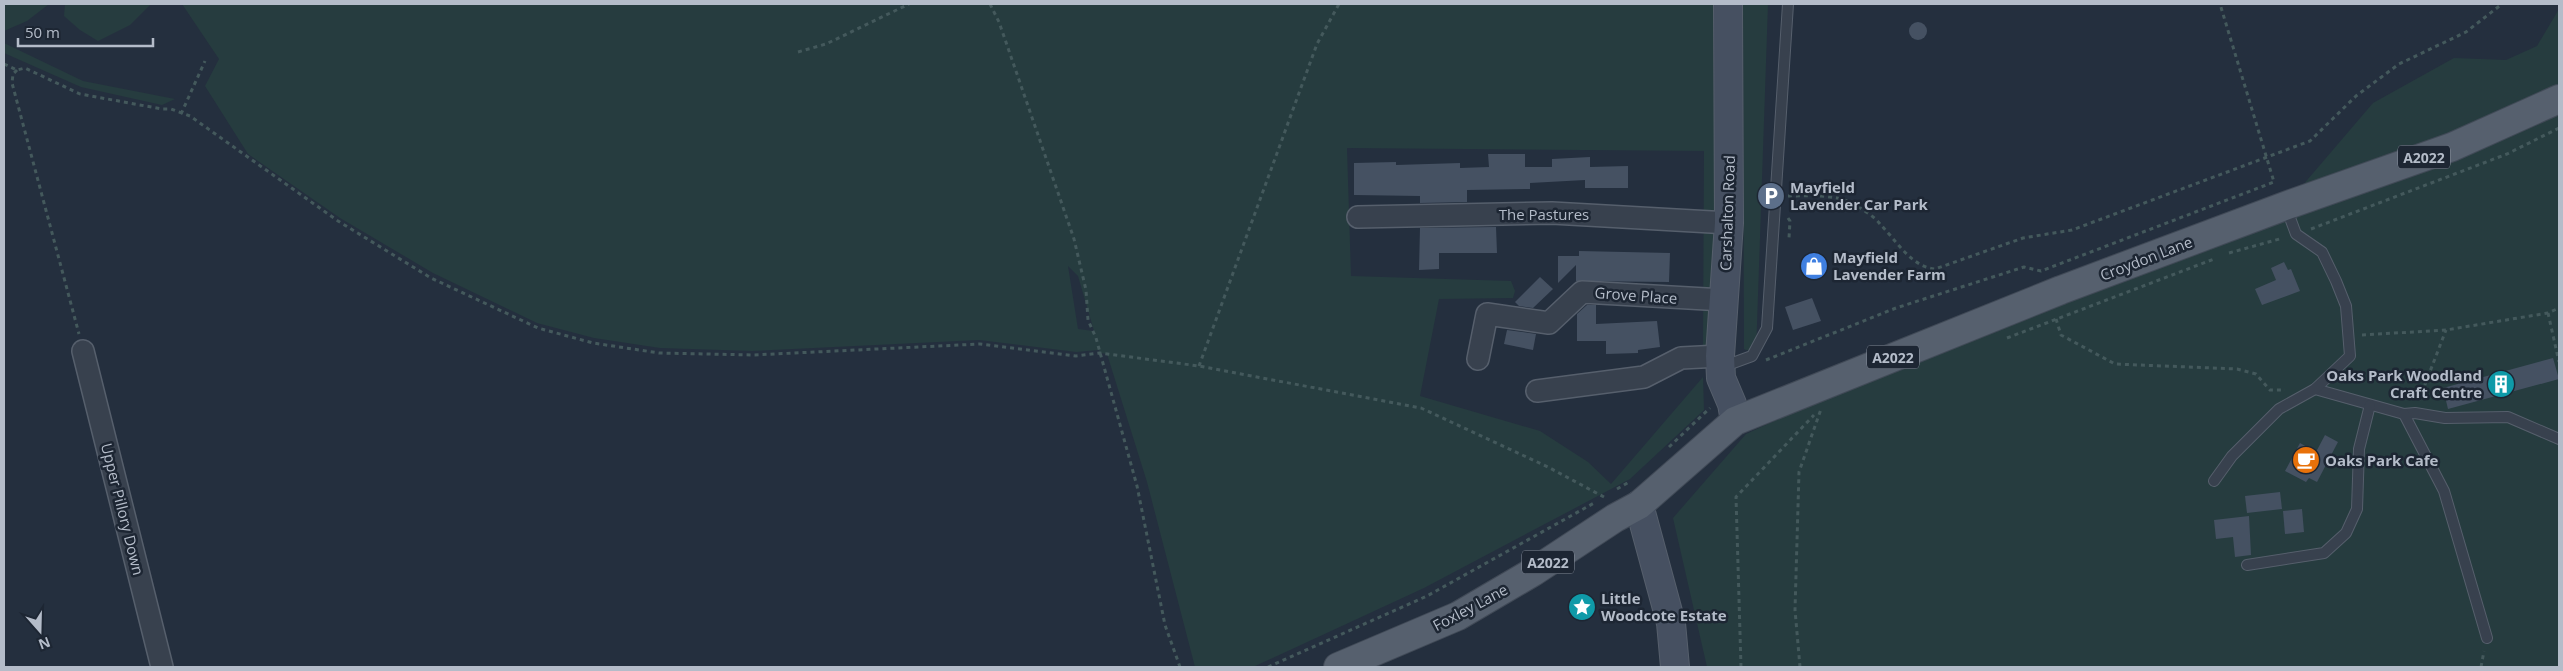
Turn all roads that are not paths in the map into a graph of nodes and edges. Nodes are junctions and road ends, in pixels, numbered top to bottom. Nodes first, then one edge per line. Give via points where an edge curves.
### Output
1 (1728, 4) edge
2 (1788, 4) edge
3 (2559, 100) edge
4 (2285, 206) junction
5 (1358, 216) dead end
6 (1729, 222) junction
7 (1724, 300) junction
8 (83, 351) road end
9 (1478, 359) dead end
10 (1721, 367) junction
11 (2315, 389) junction
12 (1537, 391) dead end
13 (2370, 404) junction
14 (2404, 414) junction
15 (1735, 420) junction
16 (2559, 439) edge
17 (2214, 481) dead end
18 (1635, 493) junction
19 (2247, 565) dead end
20 (2487, 638) dead end
21 (162, 667) edge
22 (1338, 667) edge
23 (1675, 667) edge

1 - 6 main road, Carshalton Road
2 - 10 lane via 1767,328 1752,356
3 - 4 main road, Croydon Lane / A2022 via 2452,147
4 - 11 lane via 2296,234 2322,252 2346,306 2350,356
4 - 15 main road, Croydon Lane / A2022 via 2036,300
5 - 6 street, The Pastures via 1552,213
6 - 7 main road, Carshalton Road
7 - 9 street, Grove Place via 1582,292 1549,323 1487,314
7 - 10 main road, Carshalton Road
8 - 21 street, Upper Pillory Down
10 - 12 street via 1681,358 1644,377
10 - 15 main road, Carshalton Road
11 - 13 lane
11 - 17 lane via 2279,409 2232,456
13 - 14 lane
13 - 19 lane via 2358,450 2357,510 2346,533 2324,553
14 - 16 lane via 2508,418
14 - 20 lane via 2444,491
15 - 18 main road, Foxley Lane / A2022
18 - 22 main road, Foxley Lane / A2022 via 1615,518 1458,616
18 - 23 main road via 1670,623

